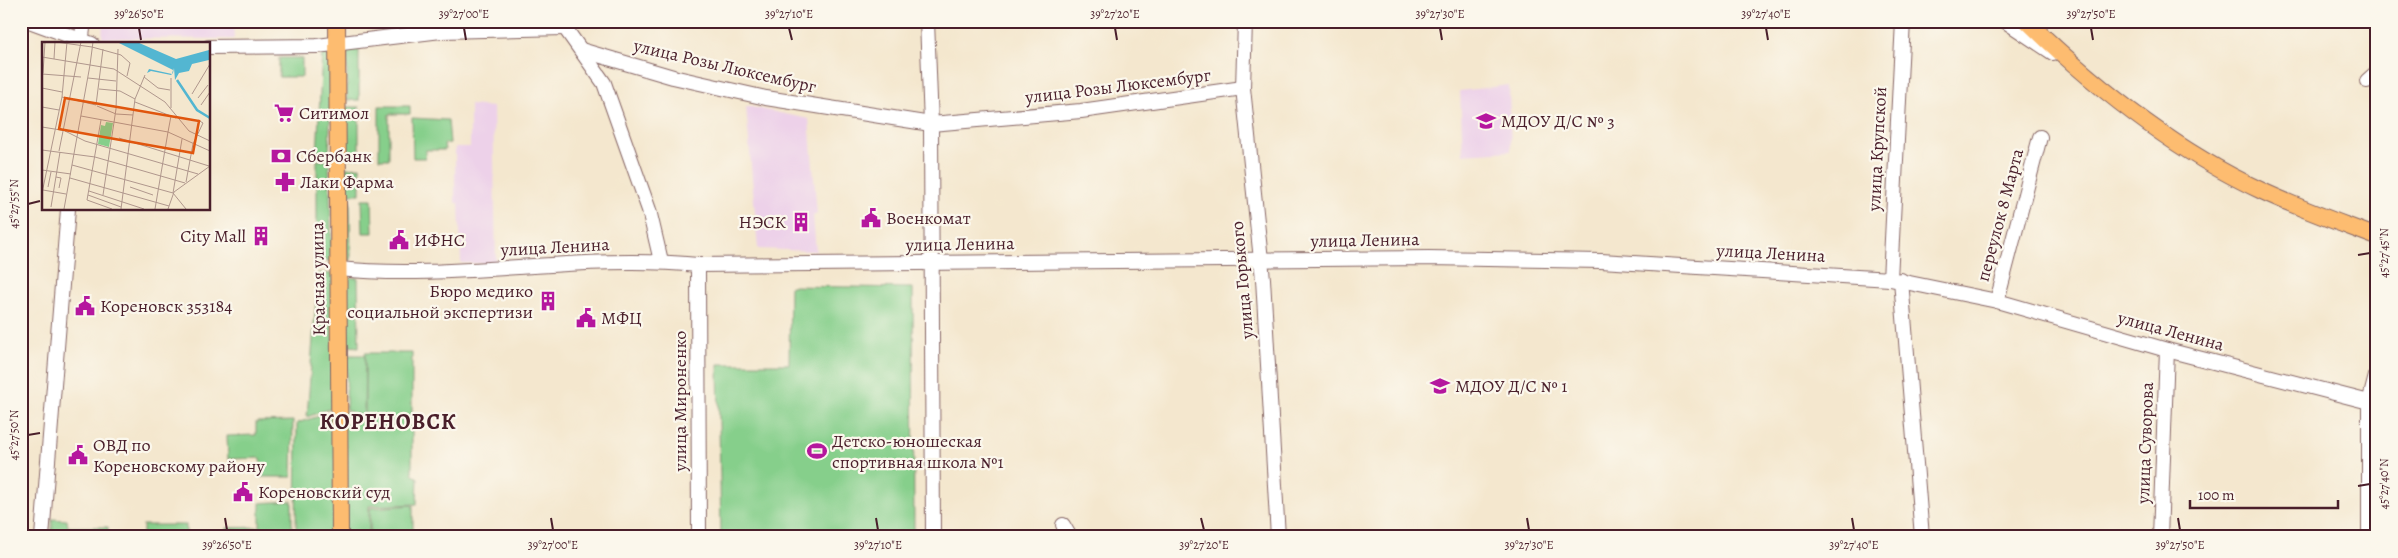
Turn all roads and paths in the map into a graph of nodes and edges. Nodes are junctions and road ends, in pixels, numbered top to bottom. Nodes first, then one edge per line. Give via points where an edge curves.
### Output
1 (29, 21) edge
2 (84, 21) edge
3 (337, 21) edge
4 (927, 21) edge
5 (1245, 21) edge
6 (1903, 21) edge
7 (2005, 21) edge
8 (2027, 21) edge
9 (564, 25) edge
10 (82, 42) edge
11 (85, 42) edge
12 (337, 45) junction
13 (210, 47) edge
14 (581, 50) junction
15 (2073, 65) junction
16 (1243, 88) junction
17 (931, 124) junction
18 (2040, 137) dead end
19 (68, 210) edge
20 (2377, 237) edge
21 (1260, 260) junction
22 (661, 261) junction
23 (930, 263) junction
24 (698, 265) junction
25 (338, 270) junction
26 (1895, 279) junction
27 (1997, 302) junction
28 (2167, 350) junction
29 (2377, 372) edge
30 (2373, 404) edge
31 (338, 534) edge
32 (42, 537) edge
33 (700, 537) edge
34 (933, 537) edge
35 (1278, 537) edge
36 (1922, 537) edge
37 (2160, 537) edge
38 (2369, 537) edge

1 - 10 street
2 - 11 street
3 - 12 main road, Красная улица
4 - 17 street
5 - 16 street, улица Горького
6 - 26 street, улица Крупской
7 - 15 street
8 - 15 main road
9 - 12 street via 441,31 377,44
9 - 14 street
12 - 13 street
12 - 25 main road, Красная улица
14 - 17 street, улица Розы Люксембург via 673,77 766,98
14 - 22 street via 604,84 649,210
15 - 20 main road via 2174,141 2242,180
16 - 17 street, улица Розы Люксембург via 1081,111
16 - 21 street, улица Горького
17 - 23 street
18 - 27 street, переулок 8 Марта
19 - 32 street
21 - 23 street, улица Ленина
21 - 26 street, улица Ленина via 1429,258 1601,262
21 - 35 street, улица Горького
22 - 24 street, улица Ленина
22 - 25 street, улица Ленина via 446,271
23 - 24 street, улица Ленина
23 - 34 street
24 - 33 street, улица Мироненко
25 - 31 main road, Красная улица
26 - 27 street, улица Ленина
26 - 36 street, улица Крупской
27 - 28 street, улица Ленина
28 - 30 street, улица Ленина
28 - 37 street, улица Суворова
29 - 30 street
30 - 38 street

